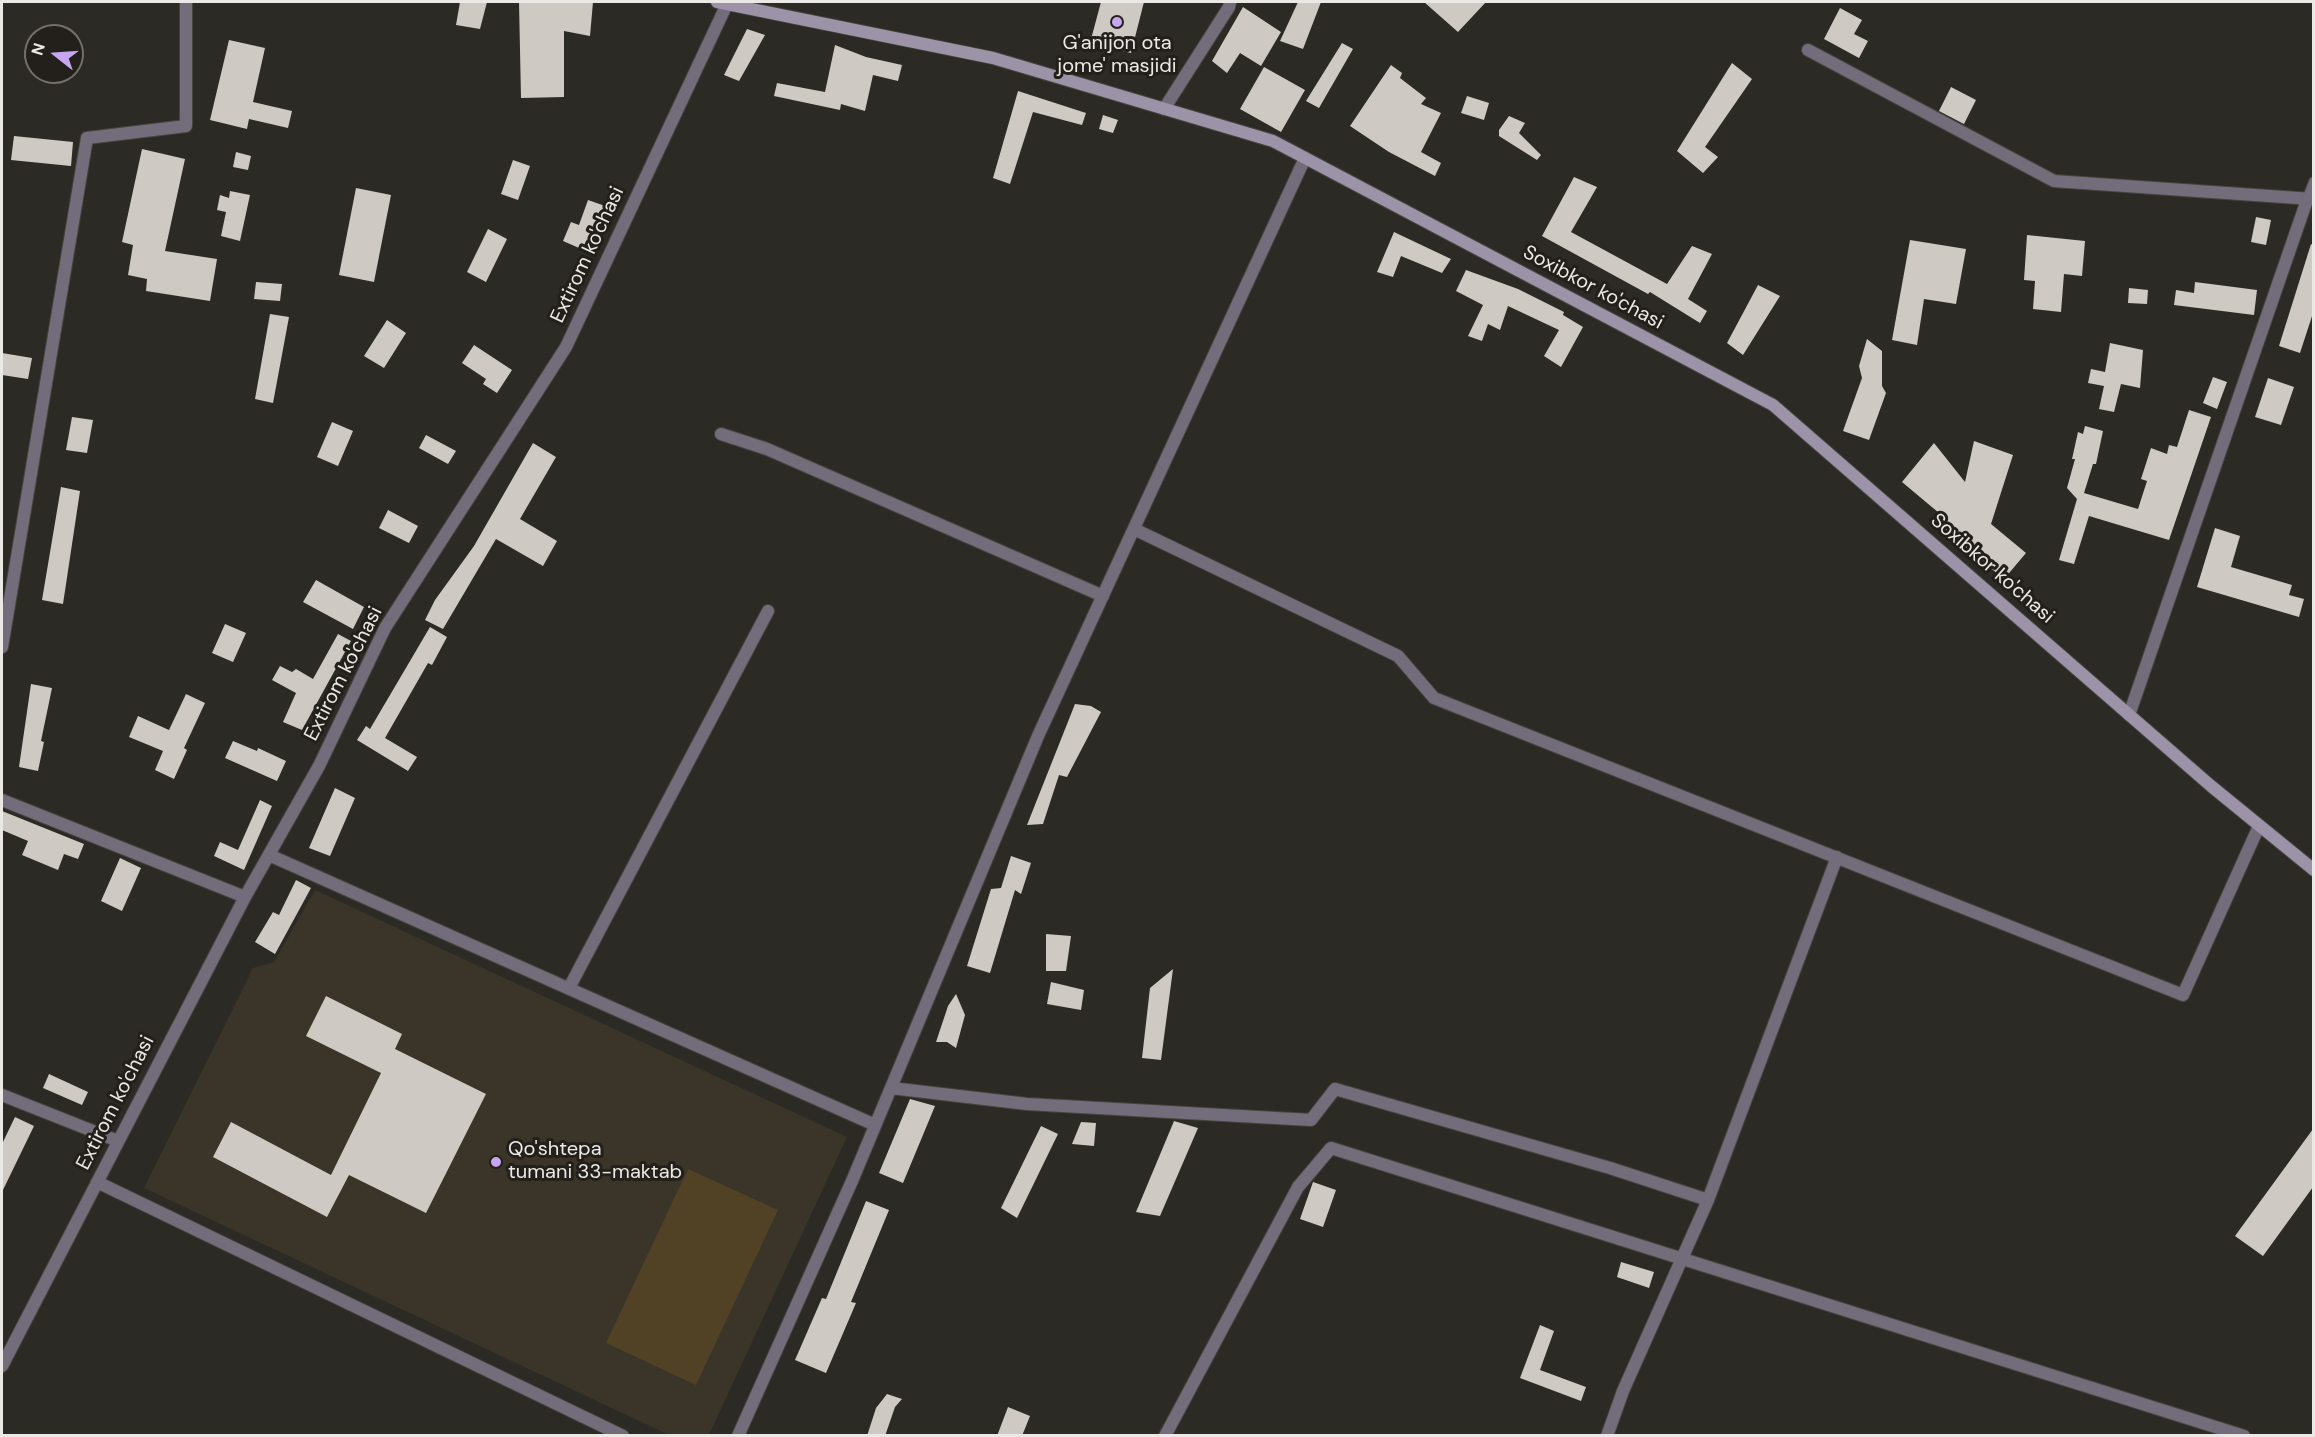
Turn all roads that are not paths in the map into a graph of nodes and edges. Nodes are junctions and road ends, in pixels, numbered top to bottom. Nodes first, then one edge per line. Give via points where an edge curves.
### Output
1 (186, 2) edge
2 (1230, 2) edge
3 (722, 3) edge
4 (1808, 50) dead end
5 (1164, 109) junction
6 (1305, 158) junction
7 (2313, 182) edge
8 (2310, 199) edge
9 (722, 434) dead end
10 (1134, 529) junction
11 (1102, 596) junction
12 (768, 612) dead end
13 (2, 647) edge
14 (2129, 714) junction
15 (2, 800) edge
16 (2259, 825) junction
17 (269, 855) junction
18 (1837, 857) junction
19 (2313, 870) edge
20 (245, 897) junction
21 (569, 988) junction
22 (891, 1088) junction
23 (2, 1095) edge
24 (875, 1125) junction
25 (118, 1141) junction
26 (97, 1182) junction
27 (1708, 1200) junction
28 (1682, 1258) junction
29 (2, 1366) edge
30 (623, 1436) edge
31 (738, 1436) edge
32 (1166, 1436) edge
33 (1607, 1436) edge
34 (2244, 1436) edge

1 - 13 street via 186,126 87,138
2 - 5 street
3 - 5 main road, Soxibkor ko'chasi via 993,58
3 - 17 street, Extirom ko'chasi via 566,347 385,628 319,766
4 - 8 street via 2054,182
5 - 6 main road, Soxibkor ko'chasi via 1273,141
6 - 10 street
6 - 14 main road, Soxibkor ko'chasi via 1773,405
7 - 8 lane
8 - 14 street
9 - 11 street via 778,454
10 - 11 street
10 - 18 street via 1398,656 1434,698
11 - 22 street via 1038,736
12 - 21 street
14 - 16 main road, Soxibkor ko'chasi
15 - 20 street
16 - 18 street via 2183,995
16 - 19 main road, Soxibkor ko'chasi
17 - 20 street, Extirom ko'chasi
17 - 21 street
18 - 27 street
20 - 25 street, Extirom ko'chasi
21 - 24 street
22 - 24 street
22 - 27 street via 1027,1104 1311,1120 1335,1089
23 - 25 street
24 - 31 street
25 - 26 street, Extirom ko'chasi
26 - 29 street, Extirom ko'chasi
26 - 30 street
27 - 28 street
28 - 32 street via 1331,1148 1298,1187
28 - 33 street
28 - 34 street

